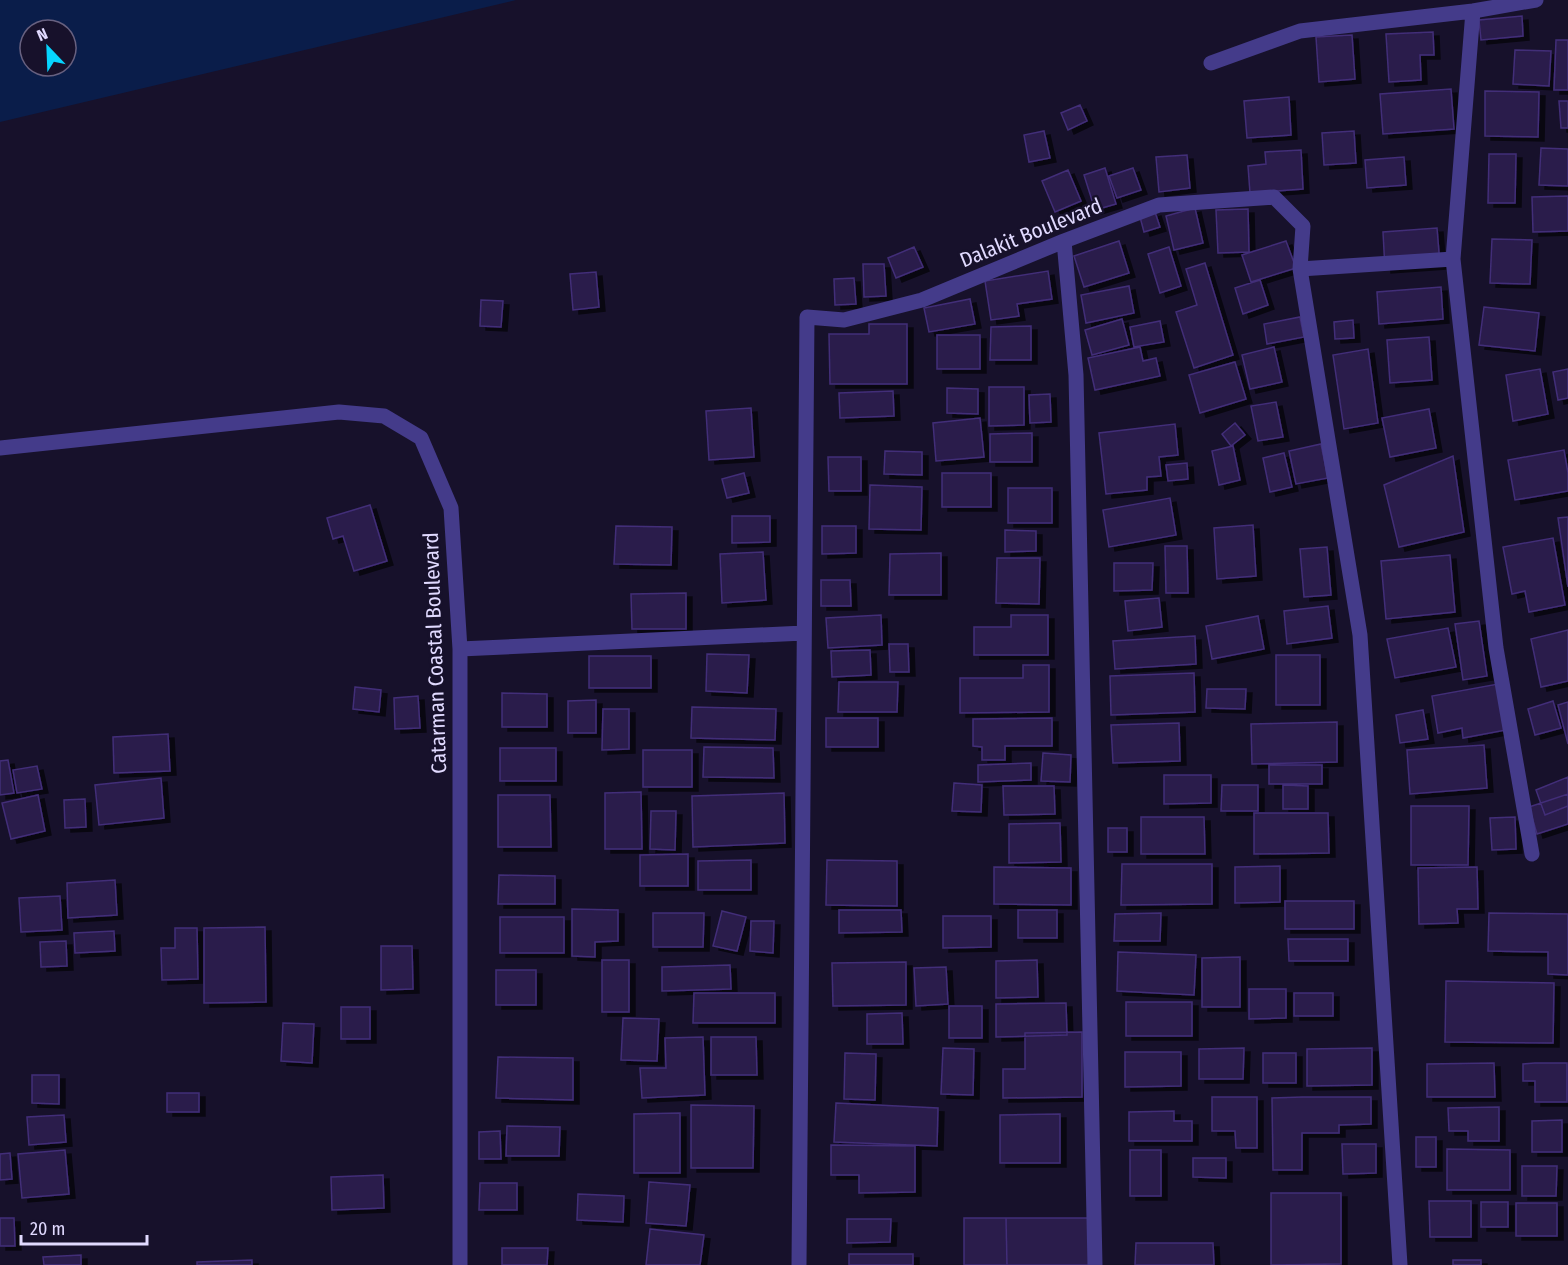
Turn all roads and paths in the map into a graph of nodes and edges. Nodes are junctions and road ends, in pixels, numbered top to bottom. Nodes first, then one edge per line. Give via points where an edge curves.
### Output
1 (1536, 0) edge
2 (1473, 11) junction
3 (1211, 63) dead end
4 (1064, 241) junction
5 (1453, 259) junction
6 (1300, 269) junction
7 (0, 448) edge
8 (804, 633) junction
9 (460, 649) junction
10 (1532, 854) dead end
11 (460, 1265) edge
12 (799, 1265) edge
13 (1095, 1265) edge
14 (1400, 1265) edge

1 - 2 street
2 - 3 street via 1299,31
2 - 5 street
4 - 6 street, Dalakit Boulevard via 1159,205 1274,197 1303,226
4 - 8 street, Dalakit Boulevard via 922,300 844,320 807,318
4 - 13 street via 1076,375
5 - 6 street
5 - 10 street via 1496,648
6 - 14 street via 1360,635
7 - 9 street, Catarman Coastal Boulevard via 339,412 384,416 421,438 450,508
8 - 9 street
8 - 12 street
9 - 11 street, Catarman Coastal Boulevard

